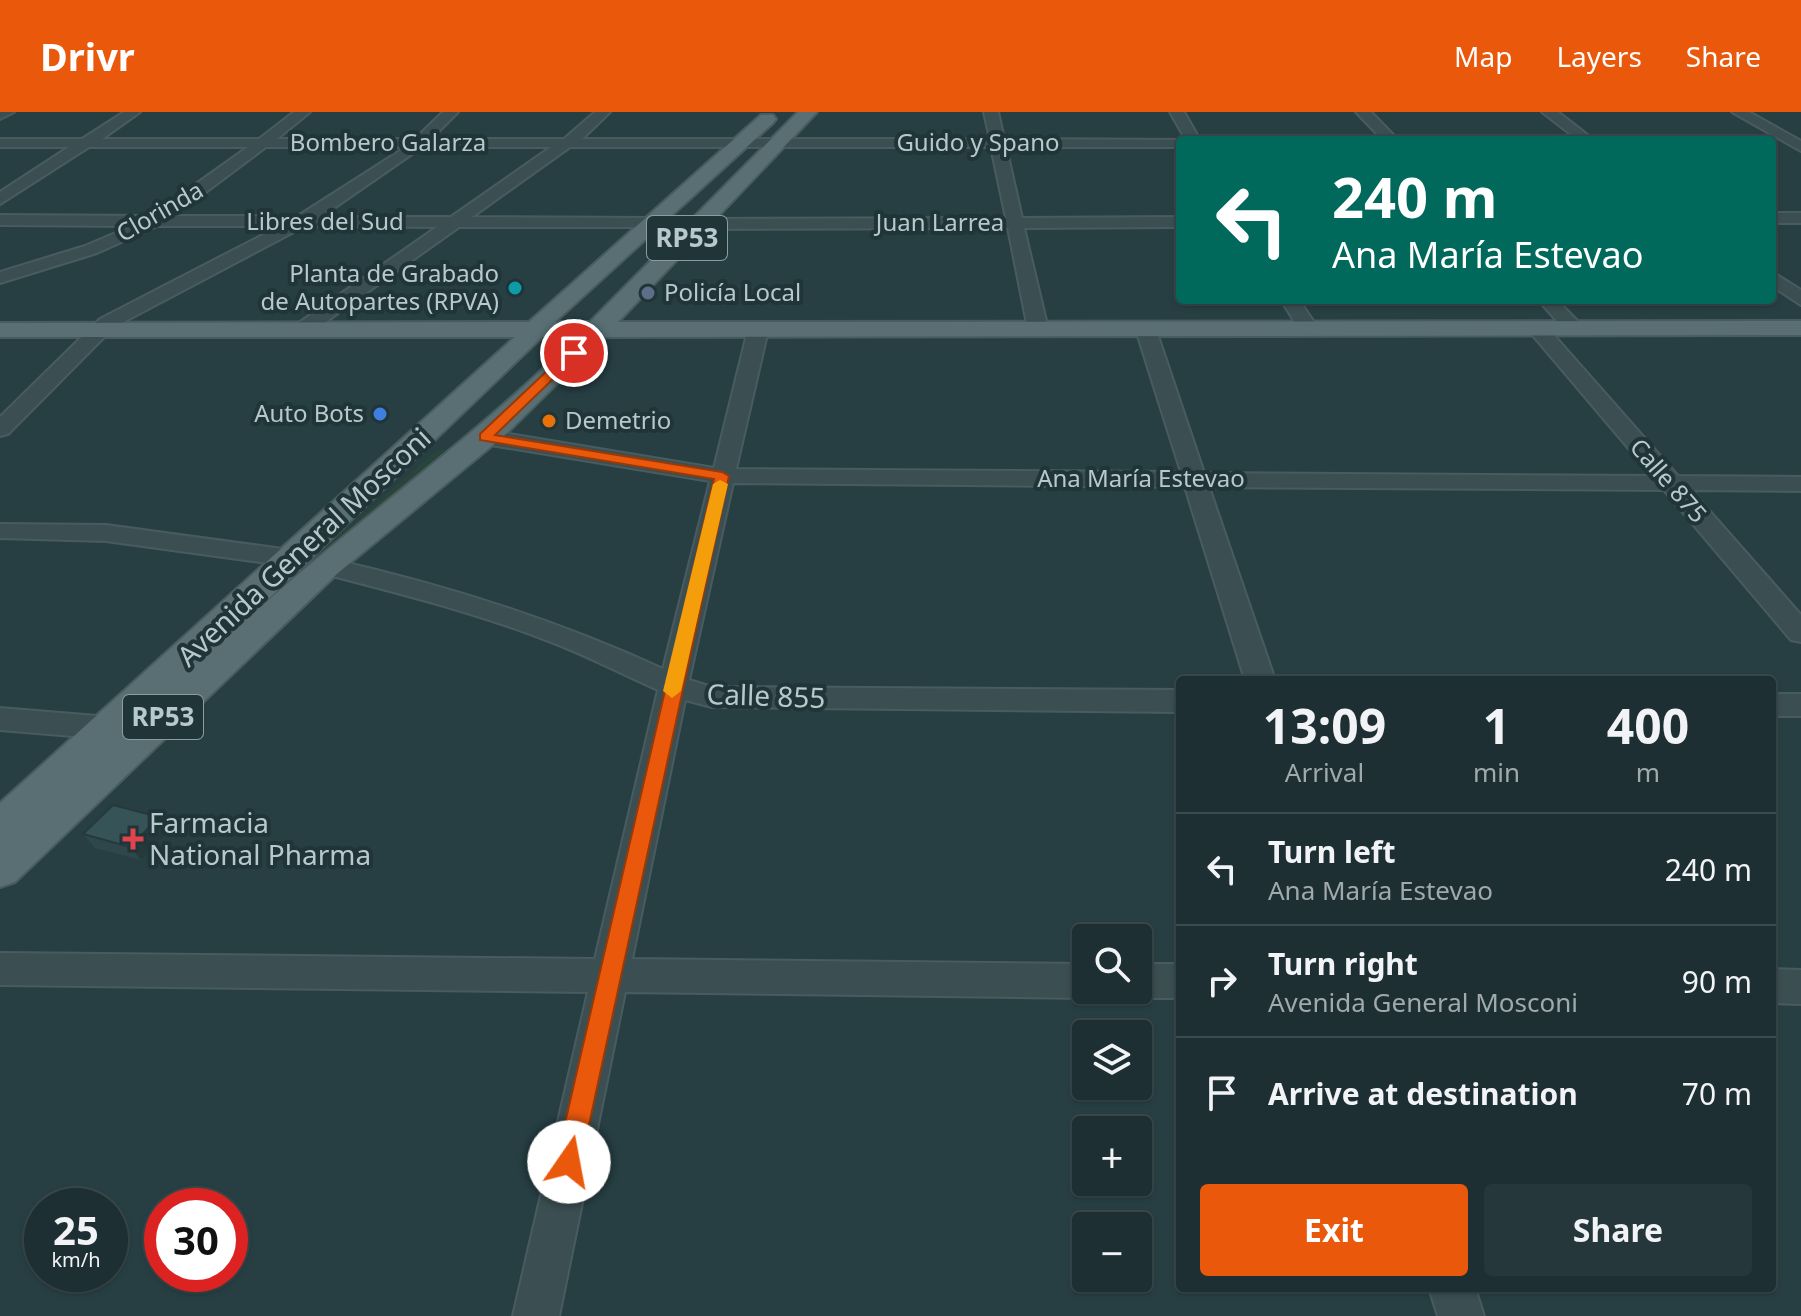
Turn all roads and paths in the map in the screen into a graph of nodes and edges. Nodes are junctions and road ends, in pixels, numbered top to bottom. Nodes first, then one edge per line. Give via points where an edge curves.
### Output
1 (7, 112) edge
2 (133, 112) edge
3 (303, 112) edge
4 (451, 112) edge
5 (603, 112) edge
6 (775, 112) edge
7 (808, 112) edge
8 (991, 112) edge
9 (1177, 112) edge
10 (1363, 112) edge
11 (1549, 112) edge
12 (1739, 112) edge
13 (0, 115) edge
14 (1191, 136) edge
15 (1387, 136) edge
16 (1582, 136) edge
17 (1776, 141) edge
18 (1796, 142) edge
19 (0, 143) edge
20 (566, 143) junction
21 (998, 143) junction
22 (1176, 143) edge
23 (83, 144) junction
24 (259, 144) junction
25 (420, 144) junction
26 (775, 144) junction
27 (735, 148) junction
28 (0, 199) edge
29 (1776, 218) edge
30 (1801, 218) edge
31 (0, 220) edge
32 (456, 221) junction
33 (153, 222) junction
34 (301, 222) junction
35 (1176, 222) edge
36 (651, 223) junction
37 (1017, 223) junction
38 (701, 224) junction
39 (0, 278) edge
40 (1776, 280) edge
41 (1801, 299) edge
42 (1293, 304) edge
43 (1551, 304) edge
44 (1308, 328) junction
45 (1537, 328) junction
46 (1574, 328) junction
47 (1801, 328) edge
48 (303, 329) junction
49 (535, 329) junction
50 (1038, 329) junction
51 (0, 330) edge
52 (99, 330) junction
53 (566, 330) junction
54 (596, 330) junction
55 (758, 330) junction
56 (1146, 330) junction
57 (10, 408) edge
58 (0, 429) edge
59 (485, 437) junction
60 (722, 476) junction
61 (1194, 480) junction
62 (1670, 483) junction
63 (1801, 484) edge
64 (0, 531) edge
65 (308, 562) junction
66 (1801, 633) edge
67 (1259, 676) edge
68 (673, 686) junction
69 (1176, 701) edge
70 (1776, 705) edge
71 (1801, 705) edge
72 (0, 719) edge
73 (109, 728) junction
74 (0, 828) edge
75 (0, 869) edge
76 (0, 969) edge
77 (608, 976) junction
78 (1072, 981) edge
79 (1152, 981) edge
80 (1176, 981) edge
81 (1776, 986) edge
82 (1801, 987) edge
83 (1453, 1292) edge
84 (536, 1316) edge
85 (1461, 1316) edge

1 - 13 street
2 - 23 street
3 - 24 street, Clorinda
4 - 25 street
5 - 20 street
6 - 27 main road, RP53
7 - 26 main road, RP53
8 - 21 street
9 - 14 street
10 - 15 street
11 - 16 street
12 - 18 street
17 - 18 street
19 - 23 street, Bombero Galarza
20 - 25 street, Bombero Galarza
20 - 27 street, Bombero Galarza
20 - 32 street
21 - 22 street, Guido y Spano
21 - 26 street, Guido y Spano
21 - 37 street
23 - 24 street, Bombero Galarza
23 - 28 street
24 - 25 street, Bombero Galarza
24 - 33 street, Clorinda
25 - 34 street
26 - 27 street, Bombero Galarza
26 - 38 main road, RP53
27 - 36 main road, RP53
27 - 53 main road, RP53
29 - 30 street
31 - 33 street, Libres del Sud
32 - 34 street, Libres del Sud
32 - 36 street, Libres del Sud
32 - 48 street
33 - 34 street, Libres del Sud
33 - 39 street, Clorinda via 73,256
34 - 52 street
35 - 37 street, Juan Larrea
36 - 49 main road, RP53
37 - 38 street, Juan Larrea
37 - 50 street
38 - 54 main road, RP53
40 - 41 street
42 - 44 street
43 - 46 street
44 - 45 main road
44 - 56 main road
45 - 46 main road
45 - 62 street, Calle 875
46 - 47 main road
48 - 49 main road
48 - 52 main road
49 - 53 main road
49 - 65 main road, Avenida General Mosconi / RP53
50 - 55 main road
50 - 56 main road
51 - 52 main road
52 - 57 street
53 - 54 main road
53 - 65 main road, RP53 via 457,446
54 - 55 main road
54 - 59 main road, Avenida General Mosconi / RP53
55 - 60 street
56 - 61 street
57 - 58 street
59 - 60 street, Ana María Estevao
59 - 65 main road, Avenida General Mosconi / RP53
60 - 61 street, Ana María Estevao
60 - 68 street
61 - 62 street, Ana María Estevao
61 - 67 street
62 - 63 street, Ana María Estevao
62 - 66 street, Calle 875
64 - 65 street, Calle 855 via 106,533
65 - 68 street, Calle 855 via 482,607 591,646
65 - 73 main road, Avenida General Mosconi / RP53
65 - 75 main road, Avenida General Mosconi / RP53
68 - 69 street, Calle 855 via 712,697
68 - 77 street
70 - 71 street
72 - 73 street
73 - 74 main road, Avenida General Mosconi / RP53
76 - 77 street
77 - 78 street
77 - 84 street
79 - 80 street
81 - 82 street
83 - 85 street

